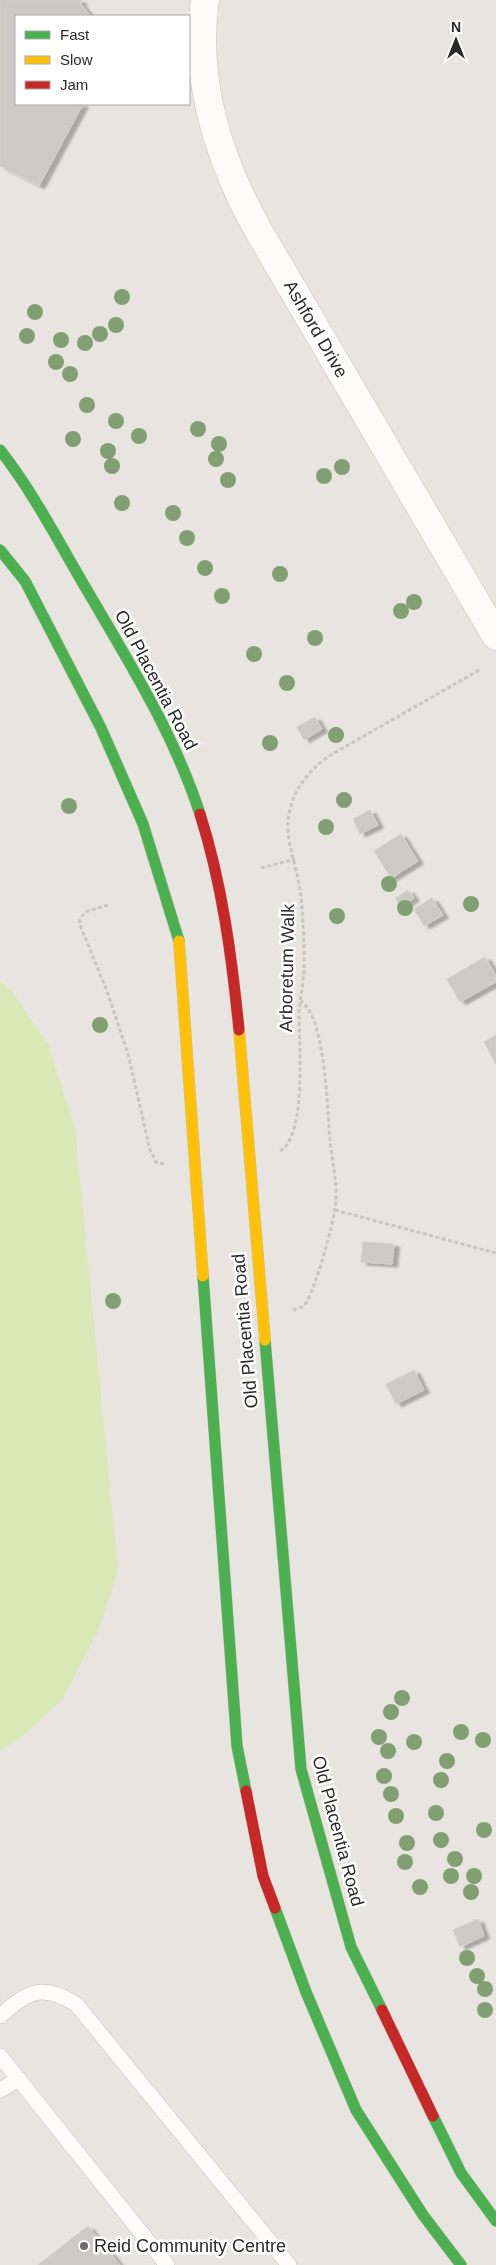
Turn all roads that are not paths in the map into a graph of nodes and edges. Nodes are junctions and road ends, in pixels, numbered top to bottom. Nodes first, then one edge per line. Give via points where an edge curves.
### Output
1 (205, 0) edge
2 (0, 450) edge
3 (0, 550) edge
4 (496, 636) edge
5 (0, 2016) edge
6 (0, 2056) edge
7 (18, 2079) junction
8 (0, 2090) edge
9 (496, 2221) edge
10 (167, 2265) edge
11 (289, 2265) edge
12 (461, 2265) edge

1 - 4 street, Ashford Drive via 203,35 207,96 231,177 258,230
2 - 9 main road, Old Placentia Road via 22,477 126,657 160,718 194,796 221,897 235,989 301,1769 351,1947 461,2173
3 - 12 main road, Old Placentia Road via 25,581 101,728 143,824 179,940 237,1746 263,1876 306,1992 356,2110 423,2216
5 - 11 lane via 22,1996 40,1992 60,1994 76,2004
6 - 7 lane
7 - 8 lane
7 - 10 lane

